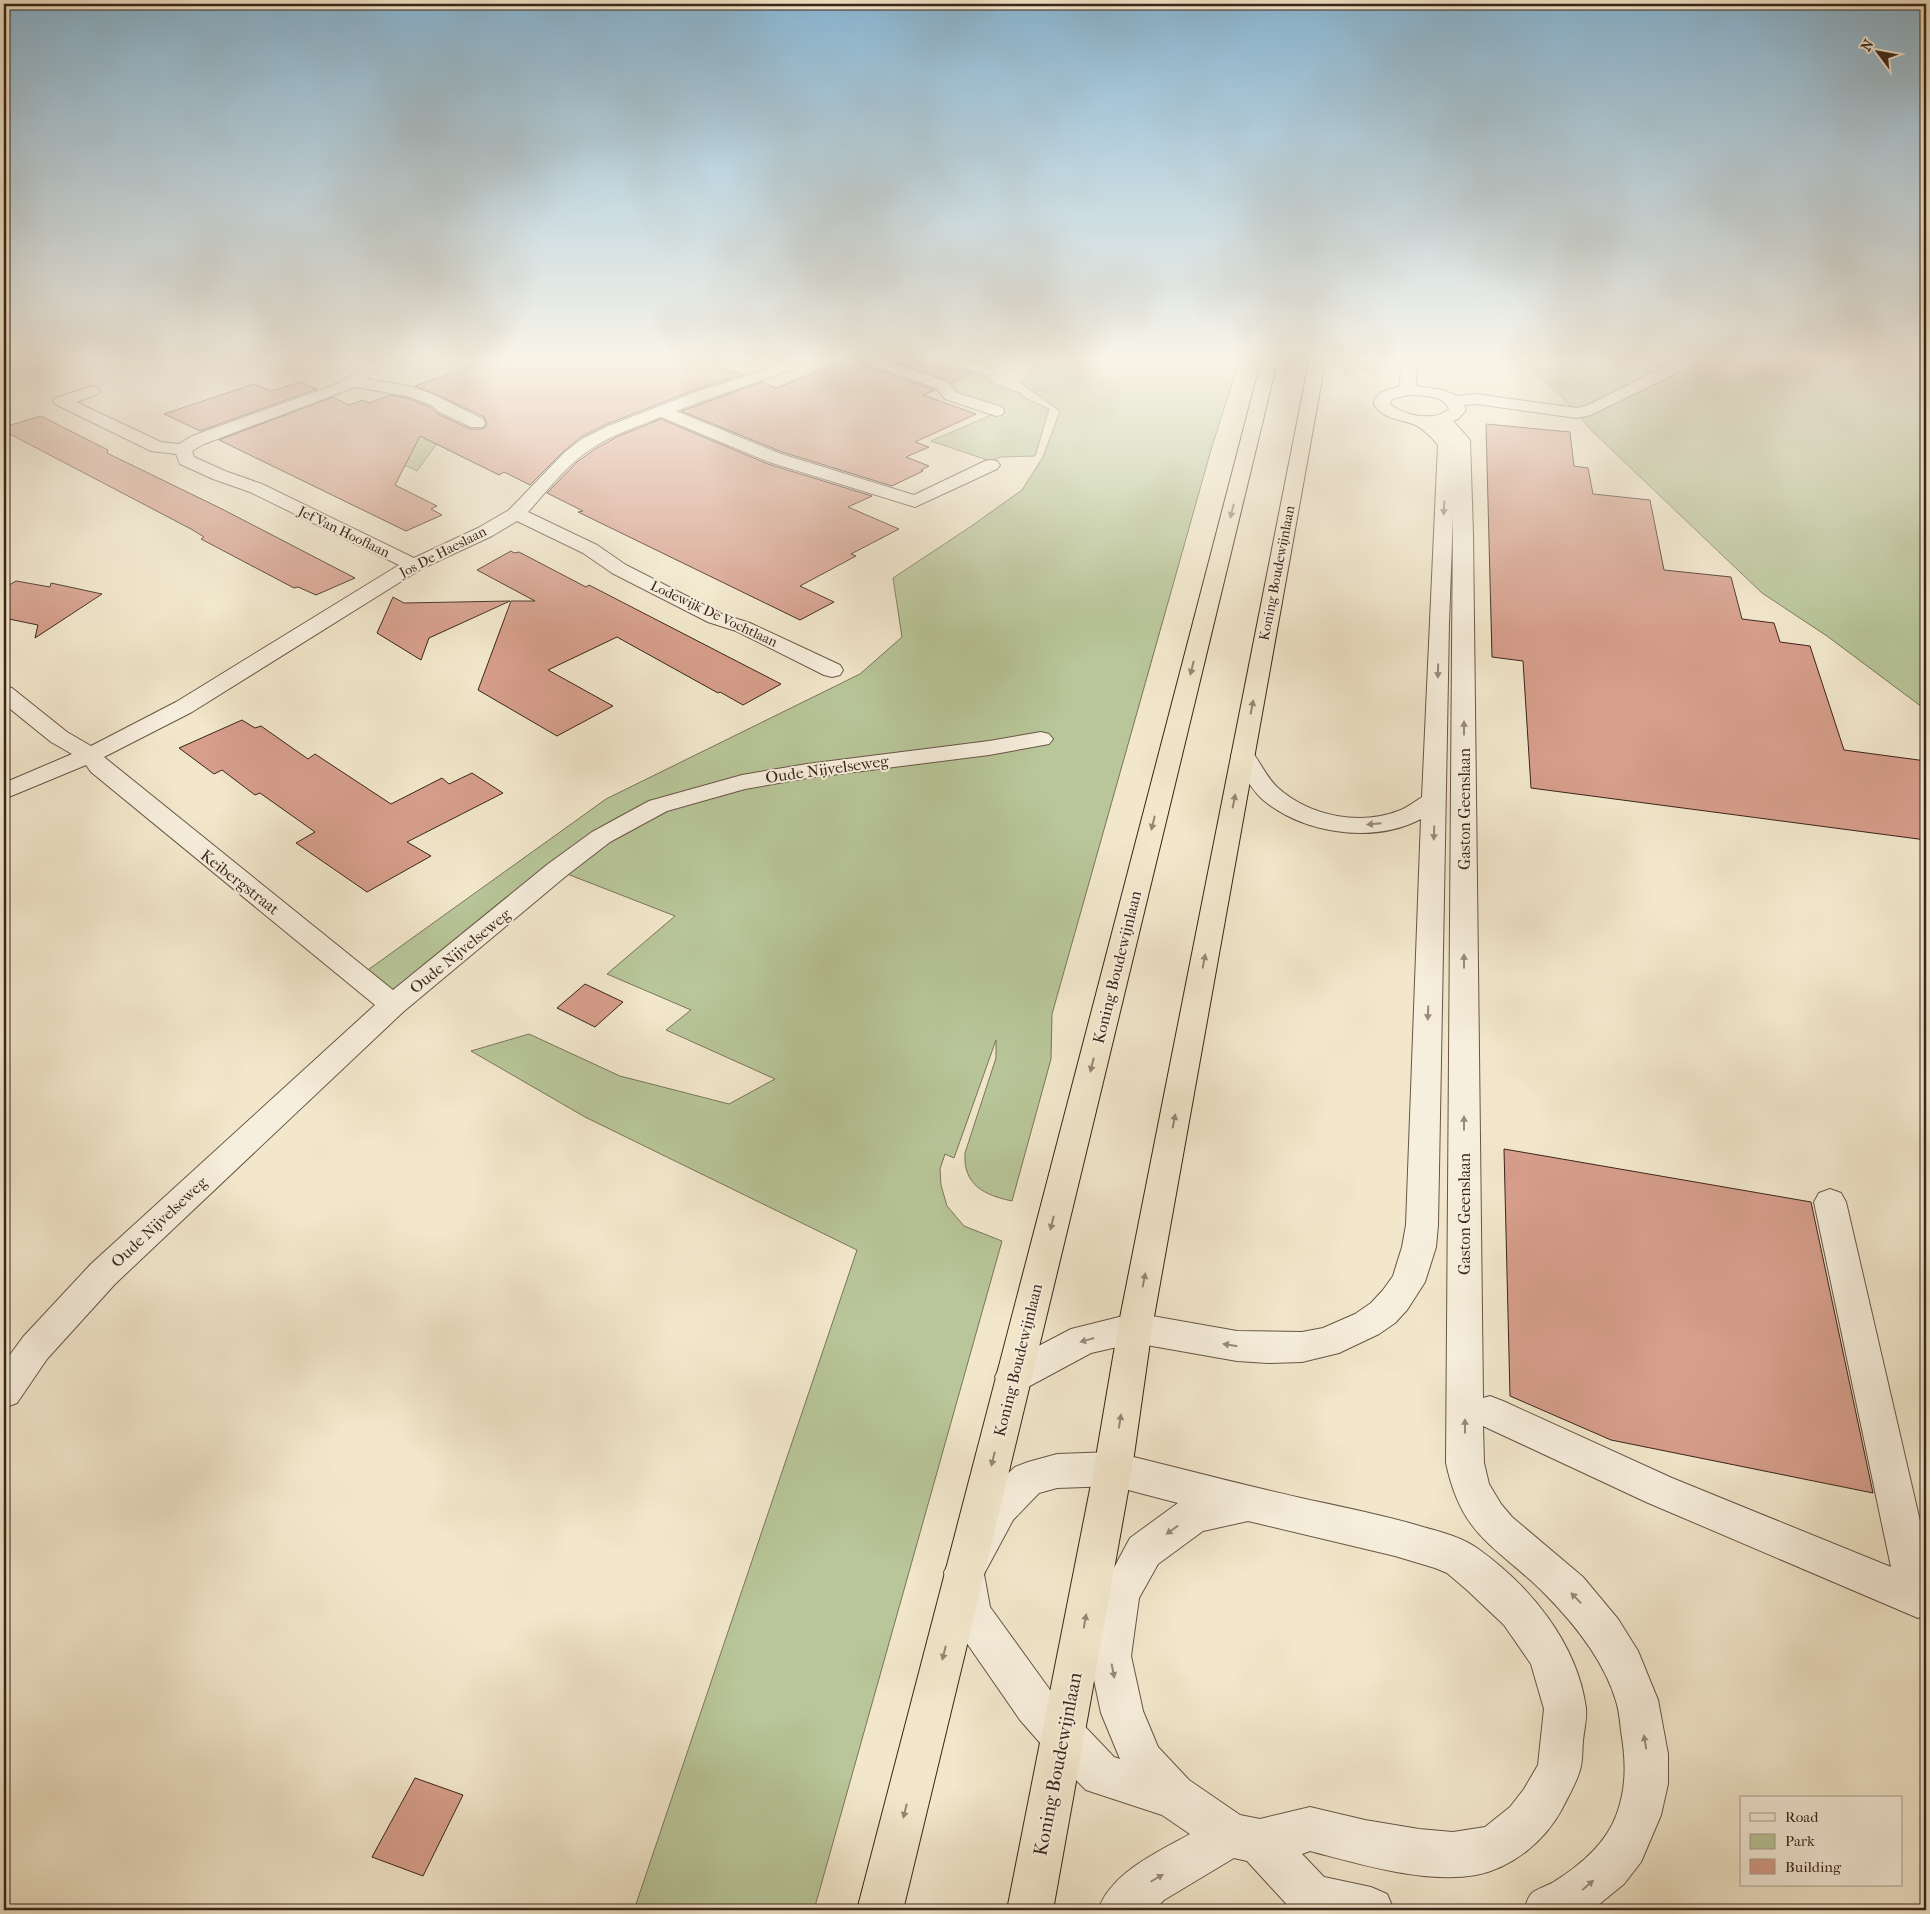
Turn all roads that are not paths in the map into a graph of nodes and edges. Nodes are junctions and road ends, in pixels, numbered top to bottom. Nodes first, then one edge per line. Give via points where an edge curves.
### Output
1 (183, 451) edge
2 (577, 451) edge
3 (758, 451) edge
4 (1246, 451) edge
5 (1300, 451) edge
6 (1447, 451) edge
7 (1461, 451) edge
8 (991, 465) dead end
9 (516, 514) junction
10 (414, 565) junction
11 (832, 670) dead end
12 (4, 693) edge
13 (1041, 739) dead end
14 (90, 755) junction
15 (1243, 755) junction
16 (4, 792) edge
17 (1435, 800) junction
18 (393, 1006) junction
19 (1830, 1202) dead end
20 (1135, 1328) junction
21 (1013, 1377) junction
22 (4, 1392) edge
23 (1490, 1412) dead end
24 (1113, 1470) junction
25 (1249, 1504) junction
26 (964, 1572) junction
27 (1064, 1738) junction
28 (1172, 1796) junction
29 (1245, 1838) junction
30 (1320, 1904) edge
31 (880, 1910) edge
32 (1030, 1910) edge
33 (1120, 1910) edge
34 (1371, 1910) edge
35 (1547, 1910) edge

1 - 10 street, Jef Van Hooflaan via 186,460 256,488
2 - 9 street, Jos De Haeslaan
3 - 8 street via 923,504
4 -> 21 highway, Koning Boudewijnlaan
15 -> 5 highway, Koning Boudewijnlaan
6 -> 17 street, Gaston Geenslaan via 1438,623
35 -> 7 street, Gaston Geenslaan via 1584,1889 1623,1850 1645,1799 1647,1759 1637,1700 1617,1654 1580,1603 1487,1518 1470,1486 1465,1463
9 - 10 street, Jos De Haeslaan via 478,536
9 - 11 street, Lodewijk De Vochtlaan via 590,549 619,569 715,618 743,627
10 - 14 street, Jos De Haeslaan via 184,707
12 - 14 street, Keibergstraat via 59,737
13 - 18 street, Oude Nijvelseweg via 742,782 658,806 601,837 557,870
14 - 16 street
14 - 18 street, Keibergstraat via 99,767
17 -> 15 street via 1408,816 1382,823 1352,826 1323,821 1291,809 1269,792
20 -> 15 highway, Koning Boudewijnlaan
17 -> 20 street, Gaston Geenslaan via 1422,1225 1408,1282 1383,1313 1367,1324 1327,1342 1302,1347 1237,1346
18 - 22 street, Oude Nijvelseweg via 103,1274 35,1348
19 - 23 street via 1918,1598 1659,1490
20 -> 21 street, Gaston Geenslaan via 1083,1340
24 -> 20 highway, Koning Boudewijnlaan
21 -> 26 highway, Koning Boudewijnlaan
24 - 25 street
24 - 26 street, Koning Boudewijnlaan via 1056,1471 1028,1479 999,1507
27 -> 24 highway, Koning Boudewijnlaan
25 -> 28 street via 1194,1514 1144,1551 1120,1594 1110,1656 1122,1713 1143,1762
25 - 29 street via 1395,1537 1461,1560 1518,1610 1547,1651 1565,1709 1559,1769 1540,1805 1526,1823 1501,1843 1479,1852 1452,1855 1419,1852 1310,1829
26 - 27 street via 971,1615 1035,1705
26 -> 31 highway, Koning Boudewijnlaan
27 - 28 street via 1101,1775
27 - 32 highway, Koning Boudewijnlaan
28 - 29 street
29 - 30 street
33 -> 29 street via 1148,1884
30 - 34 street

